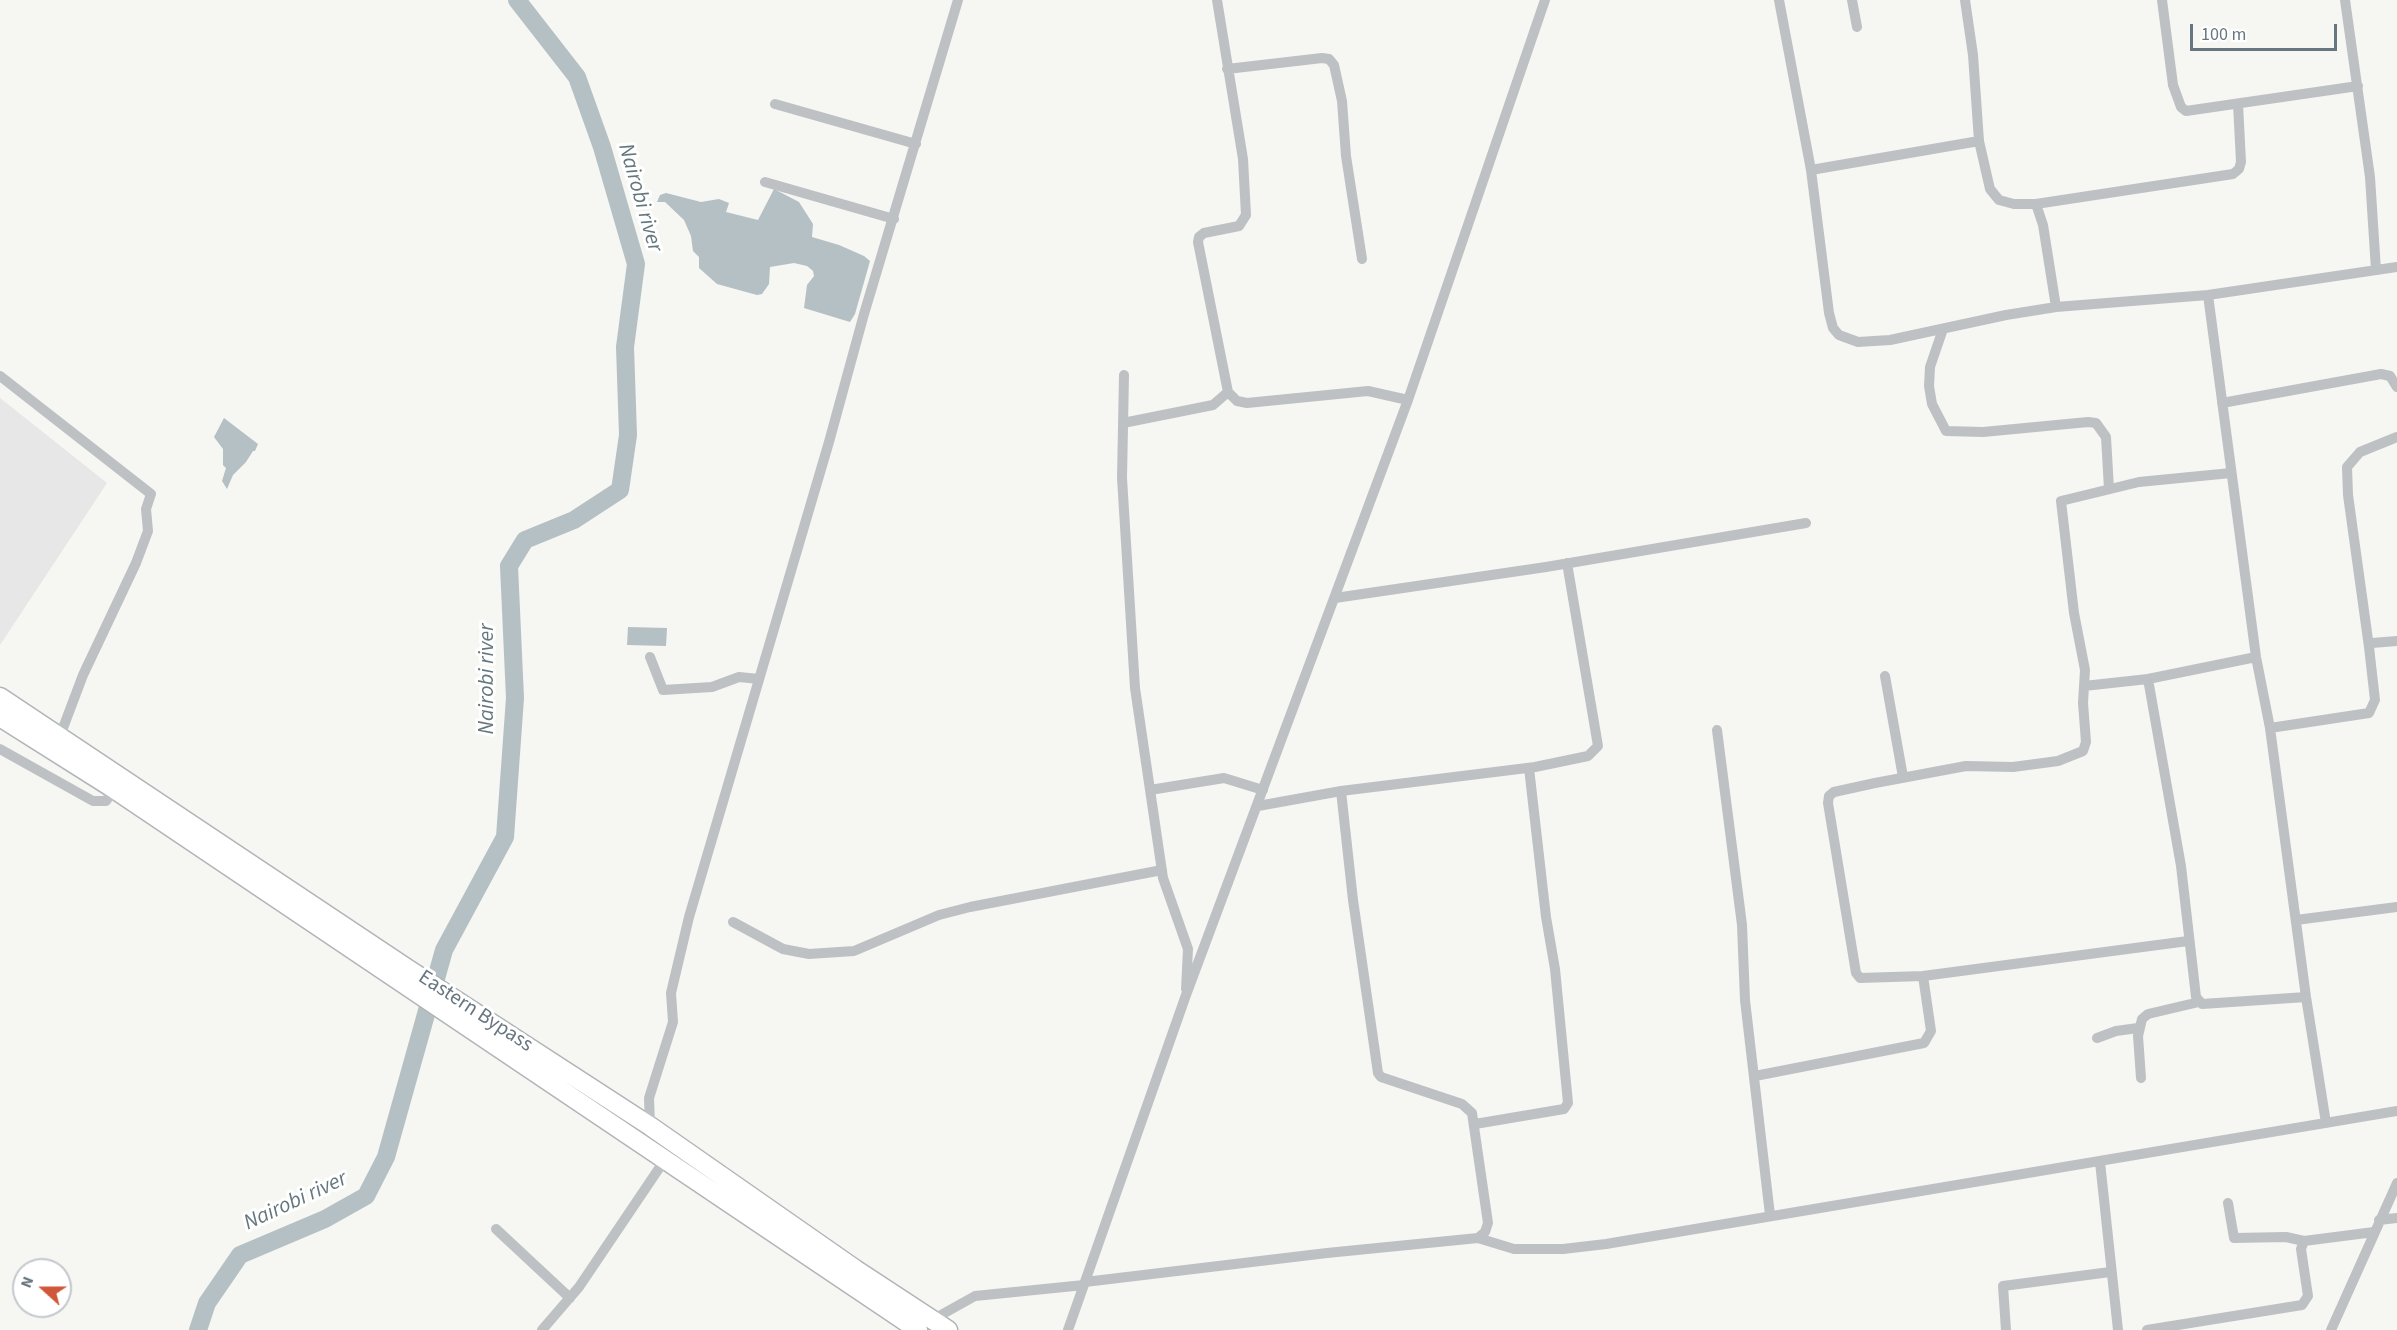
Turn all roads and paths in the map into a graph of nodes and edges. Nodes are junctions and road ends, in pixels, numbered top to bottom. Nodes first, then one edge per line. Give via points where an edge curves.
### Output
1 (958, 0) edge
2 (1217, 0) edge
3 (1545, 0) edge
4 (1779, 0) edge
5 (1852, 0) edge
6 (1965, 0) edge
7 (2162, 0) edge
8 (2345, 0) edge
9 (1857, 27) dead end
10 (1227, 69) junction
11 (2358, 86) junction
12 (775, 104) dead end
13 (2238, 104) junction
14 (1979, 141) junction
15 (915, 144) junction
16 (1811, 170) junction
17 (765, 182) dead end
18 (2036, 204) junction
19 (894, 219) junction
20 (1362, 259) dead end
21 (2397, 267) edge
22 (2376, 270) junction
23 (2208, 295) junction
24 (2056, 307) junction
25 (1943, 329) junction
26 (1124, 375) dead end
27 (0, 376) edge
28 (2397, 387) edge
29 (1228, 392) junction
30 (1408, 400) junction
31 (2222, 403) junction
32 (1123, 423) junction
33 (2397, 437) edge
34 (2231, 473) junction
35 (2109, 489) junction
36 (1806, 523) dead end
37 (1568, 563) junction
38 (1335, 598) junction
39 (2397, 641) edge
40 (2368, 647) junction
41 (650, 657) dead end
42 (2256, 657) junction
43 (1885, 676) dead end
44 (759, 679) junction
45 (2148, 679) junction
46 (2084, 686) junction
47 (0, 697) edge
48 (0, 717) edge
49 (2270, 728) junction
50 (1717, 730) dead end
51 (60, 736) junction
52 (0, 749) edge
53 (1529, 768) junction
54 (1903, 777) junction
55 (114, 789) junction
56 (1150, 790) junction
57 (1263, 790) junction
58 (1341, 791) junction
59 (1258, 806) junction
60 (1162, 870) junction
61 (2397, 907) edge
62 (2296, 920) junction
63 (733, 922) dead end
64 (2188, 941) junction
65 (405, 976) junction
66 (1923, 976) junction
67 (1186, 995) junction
68 (2306, 997) junction
69 (2199, 1002) junction
70 (464, 1014) junction
71 (2138, 1028) junction
72 (2097, 1038) dead end
73 (1755, 1076) junction
74 (2141, 1078) dead end
75 (2397, 1111) edge
76 (2326, 1123) junction
77 (1475, 1124) junction
78 (650, 1126) junction
79 (666, 1158) junction
80 (2100, 1162) junction
81 (2397, 1183) edge
82 (2228, 1203) dead end
83 (1770, 1215) junction
84 (2397, 1218) edge
85 (2379, 1220) junction
86 (496, 1229) dead end
87 (2374, 1232) junction
88 (1478, 1238) junction
89 (2304, 1241) junction
90 (2110, 1272) junction
91 (1084, 1284) junction
92 (570, 1298) junction
93 (925, 1325) edge
94 (2186, 1327) edge
95 (542, 1330) edge
96 (948, 1330) edge
97 (1068, 1330) edge
98 (2006, 1330) edge
99 (2118, 1330) edge
100 (2147, 1330) edge
101 (2331, 1330) edge

1 - 15 street
2 - 10 street
3 - 30 street
4 - 16 street
5 - 9 street
6 - 14 street
7 - 13 street via 2173,85 2181,107 2193,111
8 - 11 street
10 - 20 street via 1322,58 1334,65
10 - 29 street via 1243,159 1246,215 1239,226 1204,233 1198,242
11 - 13 street
11 - 22 street via 2370,177
12 - 15 street
13 - 18 street via 2241,162 2233,174
14 - 16 street
14 - 18 street via 1994,196 2014,204
15 - 19 street
16 - 25 street via 1833,328 1858,342
17 - 19 street
18 - 24 street
19 - 44 street
21 - 22 street
22 - 23 street
23 - 24 street
23 - 31 street
24 - 25 street
25 - 35 street via 1930,368 1929,386 1932,404 1946,431 2096,423 2106,437
26 - 32 street
27 - 51 street via 151,494 146,509 148,531 136,563 83,675
28 - 31 street via 2390,376 2381,374
29 - 30 street via 1237,401 1247,403 1368,391
29 - 32 street via 1213,405
30 - 38 street
31 - 34 street
32 - 56 street via 1126,575 1135,688
33 - 40 street via 2360,452 2347,467
34 - 35 street via 2139,482
34 - 42 street
35 - 46 street via 2061,501
36 - 37 street
37 - 38 street
37 - 53 street via 1598,746 1588,756
38 - 57 street
39 - 40 street via 2372,643
40 - 49 street via 2375,700 2369,713
41 - 44 street via 663,690 712,687 739,677
42 - 45 street
42 - 49 street
43 - 54 street
44 - 78 street via 675,971 671,993 673,1022 649,1098
45 - 46 street
45 - 64 street via 2181,866
46 - 54 street via 2086,742 2074,756 2013,767 1966,766
47 - 51 main road, Eastern Bypass
48 - 55 main road, Eastern Bypass
49 - 62 street
50 - 73 street via 1742,925 1745,1000
51 - 65 main road, Eastern Bypass
52 - 55 street via 93,801 106,801
53 - 58 street
53 - 77 street via 1568,1103 1564,1108
54 - 66 street via 1834,792 1828,803 1856,973 1866,980
55 - 65 main road, Eastern Bypass
56 - 57 street via 1224,778
56 - 60 street
57 - 59 street
58 - 59 street
58 - 77 street via 1378,1073 1462,1104 1472,1113
59 - 67 street
60 - 63 street via 970,907 929,919 854,951 808,954 783,950
60 - 67 street via 1188,949
61 - 62 street
62 - 68 street
64 - 66 street
64 - 69 street
65 - 70 main road, Eastern Bypass
66 - 73 street via 1931,1031 1924,1043
67 - 91 street
68 - 69 street
68 - 76 street
69 - 71 street via 2148,1014
70 - 78 main road, Eastern Bypass
70 - 79 main road, Eastern Bypass
71 - 72 street
71 - 74 street
73 - 83 street
75 - 76 street
76 - 80 street
77 - 88 street via 1488,1223
78 - 93 main road, Eastern Bypass
79 - 92 street
79 - 93 main road, Eastern Bypass
80 - 83 street
80 - 90 street
81 - 85 street
82 - 89 street via 2234,1238 2286,1237
83 - 88 street via 1563,1249 1514,1249
84 - 85 street
85 - 87 street
86 - 92 street
87 - 89 street
87 - 101 street
88 - 91 street
89 - 94 street via 2301,1249 2308,1296 2302,1305
90 - 98 street via 2003,1286
90 - 99 street
91 - 93 street via 975,1296
91 - 97 street
92 - 95 street
93 - 96 main road, Eastern Bypass
94 - 100 street

